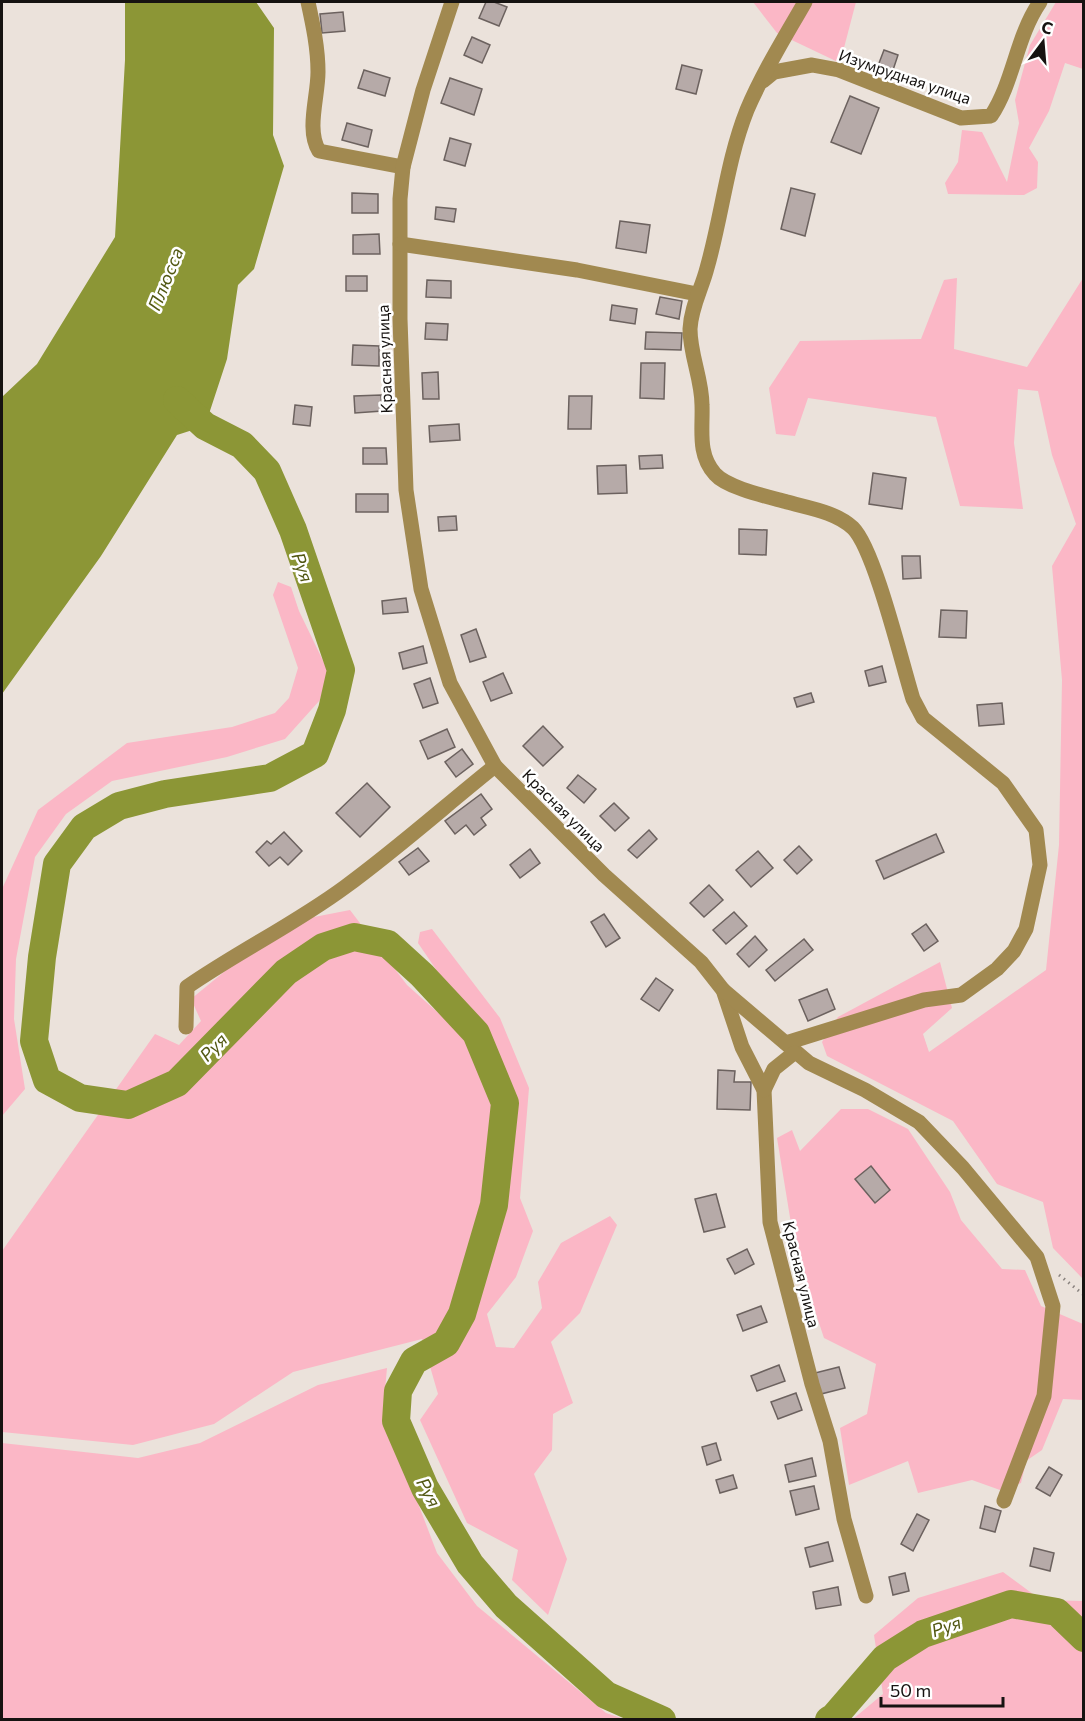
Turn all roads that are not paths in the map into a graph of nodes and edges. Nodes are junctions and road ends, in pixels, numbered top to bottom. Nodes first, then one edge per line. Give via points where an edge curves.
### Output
1 (308, 2) edge
2 (452, 2) edge
3 (805, 2) edge
4 (1040, 2) edge
5 (759, 85) junction
6 (403, 167) junction
7 (400, 244) junction
8 (697, 294) junction
9 (495, 766) junction
10 (723, 990) junction
11 (186, 1027) dead end
12 (790, 1048) junction
13 (764, 1090) junction
14 (1004, 1501) dead end
15 (867, 1596) dead end

1 - 6 street via 318,72 313,141 319,151
2 - 6 street, Красная улица
3 - 5 street
4 - 5 street, Изумрудная улица via 991,116 961,118 839,70 812,65 774,72
5 - 8 street via 747,112 707,269
6 - 7 street, Красная улица
7 - 8 street via 577,270
7 - 9 street, Красная улица via 406,490 421,589 450,683
8 - 12 street via 690,327 702,403 700,435 716,476 823,512 855,530 869,556 913,699 923,718 1003,783 1036,831 1040,866 1026,928 1014,951 997,969 961,995 924,1000
9 - 10 street, Красная улица via 604,876 700,962
9 - 11 street via 346,886 187,987
10 - 12 street
10 - 13 street, Красная улица via 742,1047
12 - 13 street
12 - 14 street via 810,1063 919,1122 1037,1257 1053,1306 1044,1396
13 - 15 street, Красная улица via 770,1222 830,1441 844,1519

